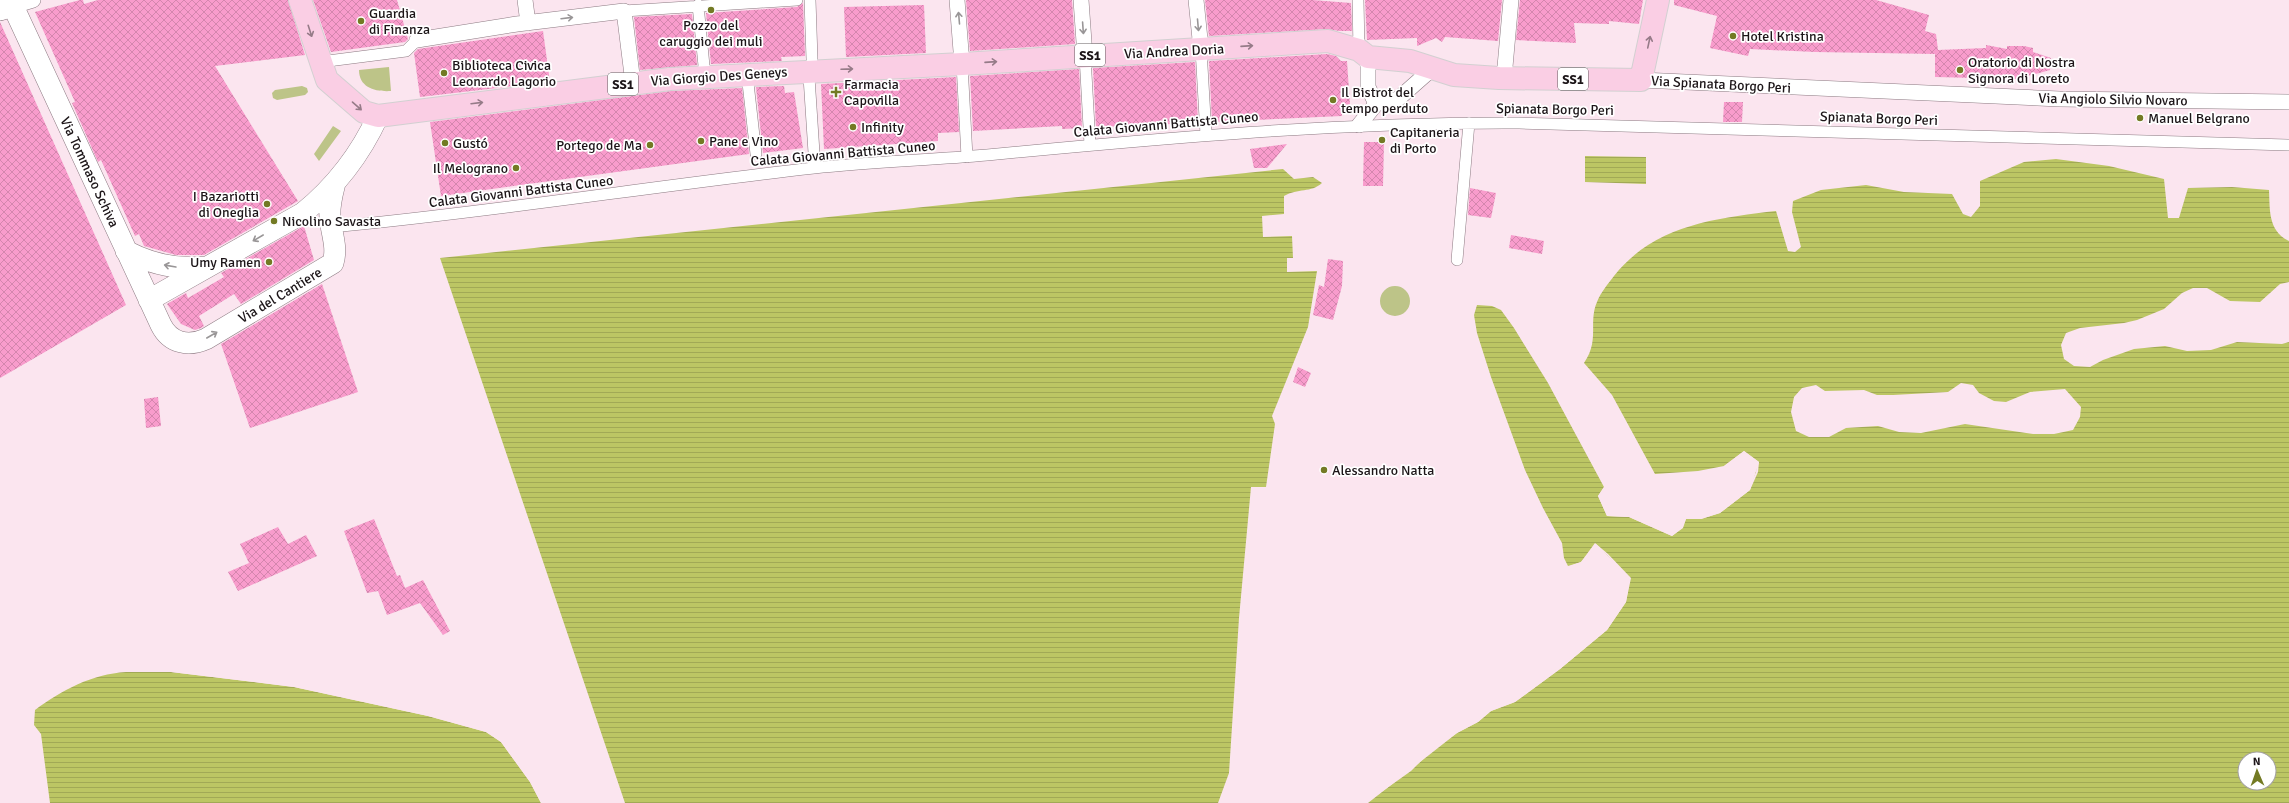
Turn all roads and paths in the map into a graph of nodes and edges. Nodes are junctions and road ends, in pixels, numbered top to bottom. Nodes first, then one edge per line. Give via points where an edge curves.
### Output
1 (33, 0) edge
2 (300, 0) edge
3 (525, 0) edge
4 (797, 0) edge
5 (809, 0) edge
6 (816, 0) edge
7 (957, 0) edge
8 (1081, 0) edge
9 (1196, 0) edge
10 (1358, 0) edge
11 (1511, 0) edge
12 (1658, 0) edge
13 (8, 5) edge
14 (698, 5) junction
15 (624, 11) junction
16 (528, 23) junction
17 (417, 40) joint
18 (1201, 49) junction
19 (1363, 54) junction
20 (1085, 56) junction
21 (962, 64) junction
22 (329, 67) junction
23 (1433, 68) junction
24 (810, 69) junction
25 (747, 74) junction
26 (705, 76) junction
27 (1504, 78) junction
28 (1641, 80) junction
29 (632, 82) junction
30 (1938, 94) joint
31 (2289, 102) edge
32 (1376, 104) junction
33 (378, 116) junction
34 (1469, 123) junction
35 (1359, 125) junction
36 (1206, 135) junction
37 (1090, 145) junction
38 (2289, 145) edge
39 (756, 154) dead end
40 (967, 157) junction
41 (815, 168) junction
42 (335, 183) junction
43 (332, 227) junction
44 (126, 250) junction
45 (1457, 260) dead end
46 (209, 266) junction
47 (149, 300) junction
48 (175, 340) joint

1 - 13 street
2 -> 22 main road
3 - 16 street
4 - 14 street
5 - 6 street
5 - 24 street
21 -> 7 street
8 -> 20 street
9 -> 18 street
10 - 19 street
11 - 27 street
28 -> 12 main road
13 - 44 main road, Via Tommaso Schiva
14 - 15 street
14 - 26 street
16 -> 15 street
15 - 29 street
16 - 17 street
17 - 22 street via 406,51
18 -> 19 main road, Via Andrea Doria / SS1 via 1328,41
18 - 20 main road, Via Andrea Doria / SS1
18 - 36 street
19 - 23 main road, SS1
19 - 32 street via 1368,87
21 -> 20 main road, Via Andrea Doria / SS1
20 - 37 street
24 -> 21 main road, Via Andrea Doria / SS1
21 - 40 street
22 -> 33 main road via 364,112
23 - 27 main road, SS1 via 1454,75
23 - 32 street via 1398,99
24 - 25 main road, Via Giorgio Des Geneys / SS1
24 - 41 street
25 - 26 main road, Via Giorgio Des Geneys / SS1
25 - 39 street
26 - 29 main road, Via Giorgio Des Geneys / SS1
27 - 28 main road, Via Spianata Borgo Peri / SS1
28 - 30 street, Via Spianata Borgo Peri
33 -> 29 main road, Via Giorgio Des Geneys / SS1
30 - 31 street, Via Angiolo Silvio Novaro via 2060,99
32 - 35 street
33 - 42 main road via 363,145
34 - 35 street, Spianata Borgo Peri via 1390,127
34 - 38 street, Spianata Borgo Peri
34 - 45 street
35 - 36 street, Calata Giovanni Battista Cuneo
36 - 37 street, Calata Giovanni Battista Cuneo
37 - 40 street, Calata Giovanni Battista Cuneo
40 - 41 street, Calata Giovanni Battista Cuneo
41 - 43 street, Calata Giovanni Battista Cuneo via 424,219
42 - 43 main road, Via del Cantiere via 330,201
42 -> 46 main road via 320,200 303,213
48 -> 43 main road, Via del Cantiere via 188,344 206,339 333,263 335,257
46 -> 44 main road via 193,268 162,264
44 - 47 main road, Via Tommaso Schiva
46 - 47 main road
47 - 48 main road, Via Tommaso Schiva via 163,329

